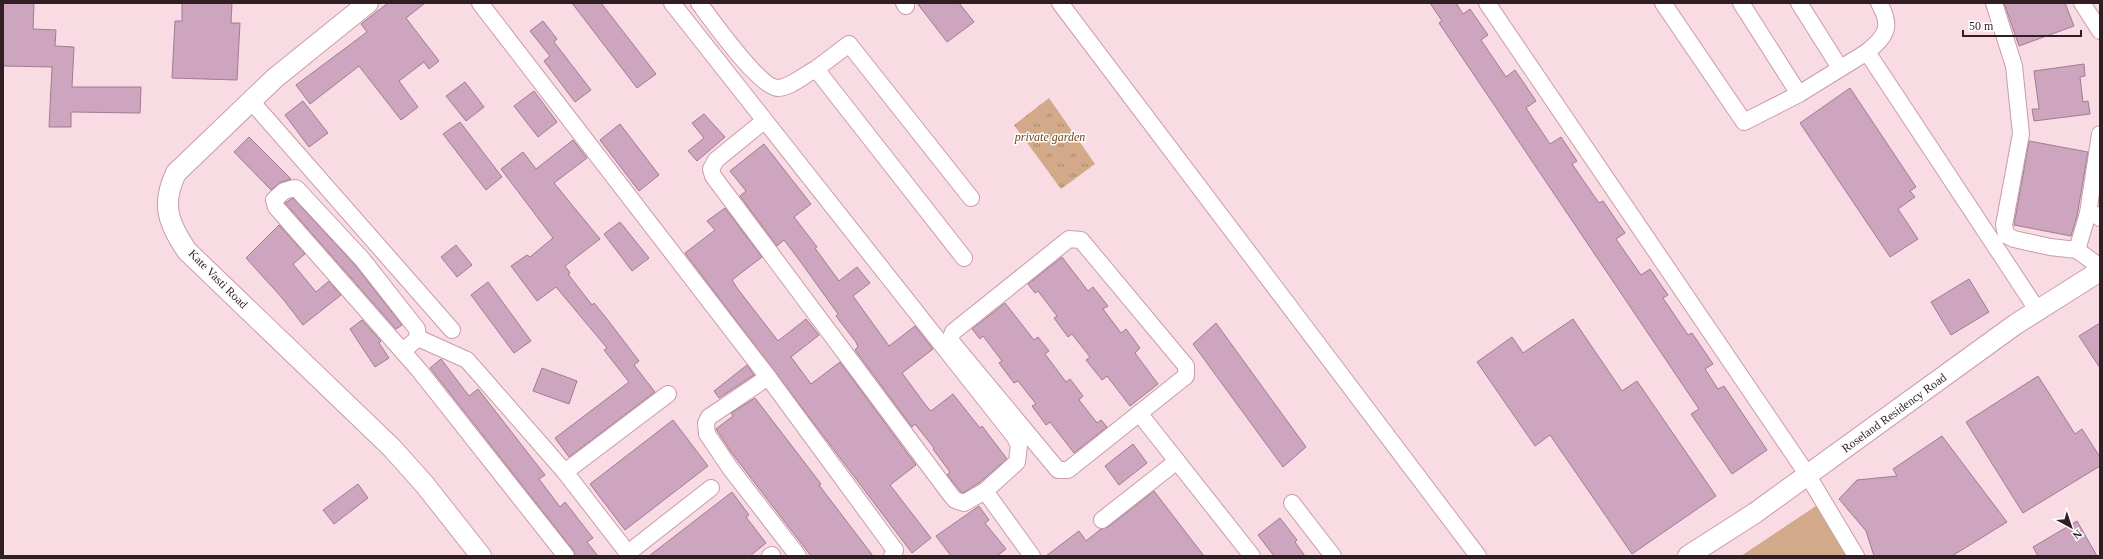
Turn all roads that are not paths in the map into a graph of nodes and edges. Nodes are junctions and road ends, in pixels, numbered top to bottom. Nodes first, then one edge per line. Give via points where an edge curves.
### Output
1 (368, 3) edge
2 (480, 3) edge
3 (672, 3) edge
4 (699, 3) edge
5 (1060, 3) edge
6 (1487, 3) edge
7 (1663, 3) edge
8 (1741, 3) edge
9 (1799, 3) edge
10 (1879, 3) edge
11 (1994, 3) edge
12 (2082, 3) edge
13 (2100, 32) edge
14 (1867, 52) junction
15 (1840, 68) junction
16 (816, 69) junction
17 (1799, 94) junction
18 (251, 101) junction
19 (764, 121) junction
20 (2100, 134) edge
21 (972, 198) dead end
22 (2094, 215) edge
23 (2078, 250) junction
24 (964, 258) dead end
25 (2100, 267) edge
26 (2100, 271) edge
27 (2038, 311) junction
28 (452, 330) dead end
29 (418, 338) junction
30 (403, 351) junction
31 (768, 377) junction
32 (668, 394) dead end
33 (1139, 413) junction
34 (1177, 461) junction
35 (565, 472) junction
36 (1807, 474) junction
37 (712, 488) dead end
38 (985, 491) junction
39 (1292, 503) dead end
40 (1102, 520) dead end
41 (629, 554) edge
42 (481, 556) edge
43 (566, 556) edge
44 (798, 556) edge
45 (892, 556) edge
46 (1032, 556) edge
47 (1252, 556) edge
48 (1333, 556) edge
49 (1478, 556) edge
50 (1688, 556) edge
51 (1856, 556) edge

1 - 18 street, Kate Vasti Road via 275,78
2 - 31 street
3 - 19 street
4 - 16 street via 754,72 769,85 778,88
5 - 49 street
6 - 36 street
7 - 17 street via 1744,122
8 - 17 street
9 - 15 street
10 - 14 street via 1887,25 1882,39
11 - 23 street via 2014,66 2021,134 2004,225 2006,235 2050,247
12 - 13 street
14 - 15 street
14 - 27 street
15 - 17 street
16 - 21 street via 849,44
16 - 24 street
18 - 28 street
18 - 42 street, Kate Vasti Road via 176,173 168,189 168,211 174,233 187,251 392,448
19 - 38 street via 1014,436 1019,445 1017,462
19 - 38 street via 716,160 711,169 713,176 950,494 964,503
20 - 22 street
22 - 23 street
23 - 25 street
26 - 27 street, Roseland Residency Road
27 - 36 street, Roseland Residency Road via 2016,324
29 - 30 street
29 - 30 street via 417,329 362,259 297,189 284,191 274,200 276,207
29 - 35 street via 467,360
30 - 43 street
31 - 44 street via 709,417 706,423 707,434
31 - 45 street via 895,550
32 - 35 street
33 - 33 street via 1186,376 1186,366 1080,240 1069,239 953,332 950,340 1058,470 1068,470
33 - 34 street
34 - 40 street
34 - 47 street
35 - 41 street
36 - 50 street, Roseland Residency Road via 1755,513
36 - 51 street
37 - 41 street
38 - 46 street
39 - 48 street

